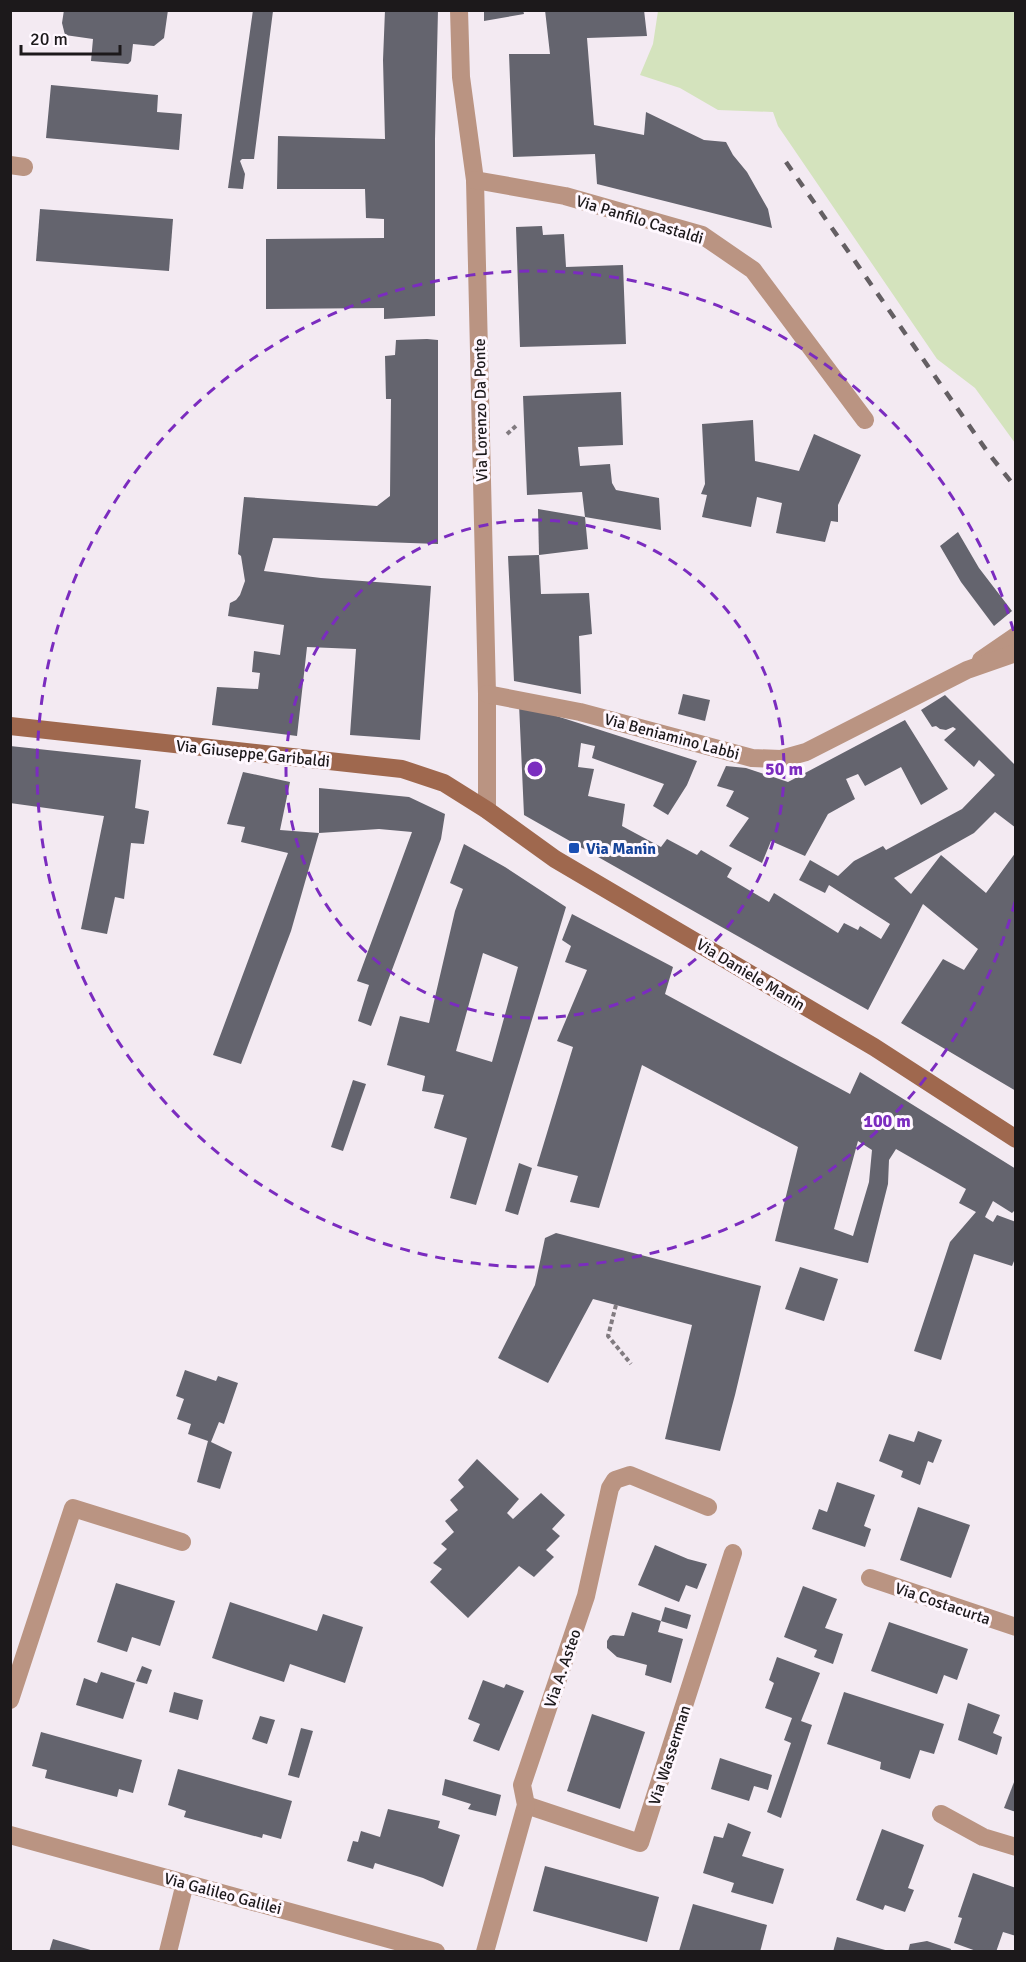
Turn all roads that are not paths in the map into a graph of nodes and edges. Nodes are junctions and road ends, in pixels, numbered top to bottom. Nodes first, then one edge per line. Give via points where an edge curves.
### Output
1 (459, 10) edge
2 (475, 180) junction
3 (865, 420) dead end
4 (1016, 636) edge
5 (1012, 655) edge
6 (967, 670) junction
7 (487, 694) junction
8 (10, 726) edge
9 (487, 810) junction
10 (1016, 1140) edge
11 (708, 1507) dead end
12 (182, 1542) dead end
13 (733, 1552) dead end
14 (870, 1578) dead end
15 (1016, 1627) edge
16 (10, 1700) edge
17 (526, 1805) junction
18 (941, 1814) dead end
19 (10, 1835) edge
20 (1016, 1847) edge
21 (185, 1882) junction
22 (168, 1952) edge
23 (436, 1952) edge
24 (485, 1952) edge

1 - 2 street, Via Lorenzo Da Ponte via 461,77
2 - 3 street, Via Panfilo Castaldi via 565,196 702,234 753,270
2 - 7 street, Via Lorenzo Da Ponte
4 - 6 street
5 - 6 street, Via Beniamino Labbi
6 - 7 street, Via Beniamino Labbi via 806,752 781,759 752,758 580,712
7 - 9 street, Via Lorenzo Da Ponte
8 - 9 street, Via Giuseppe Garibaldi via 402,769 444,783
9 - 10 street, Via Daniele Manin via 555,858 874,1047
11 - 17 street, Via A. Asteo via 630,1475 615,1480 610,1488 586,1596 522,1785
12 - 16 street via 73,1508
13 - 17 street, Via Wasserman via 640,1843
14 - 15 street, Via Costacurta
17 - 24 street, Via A. Asteo
18 - 20 street via 983,1837
19 - 21 street, Via Galileo Galilei
21 - 22 street
21 - 23 street, Via Galileo Galilei

